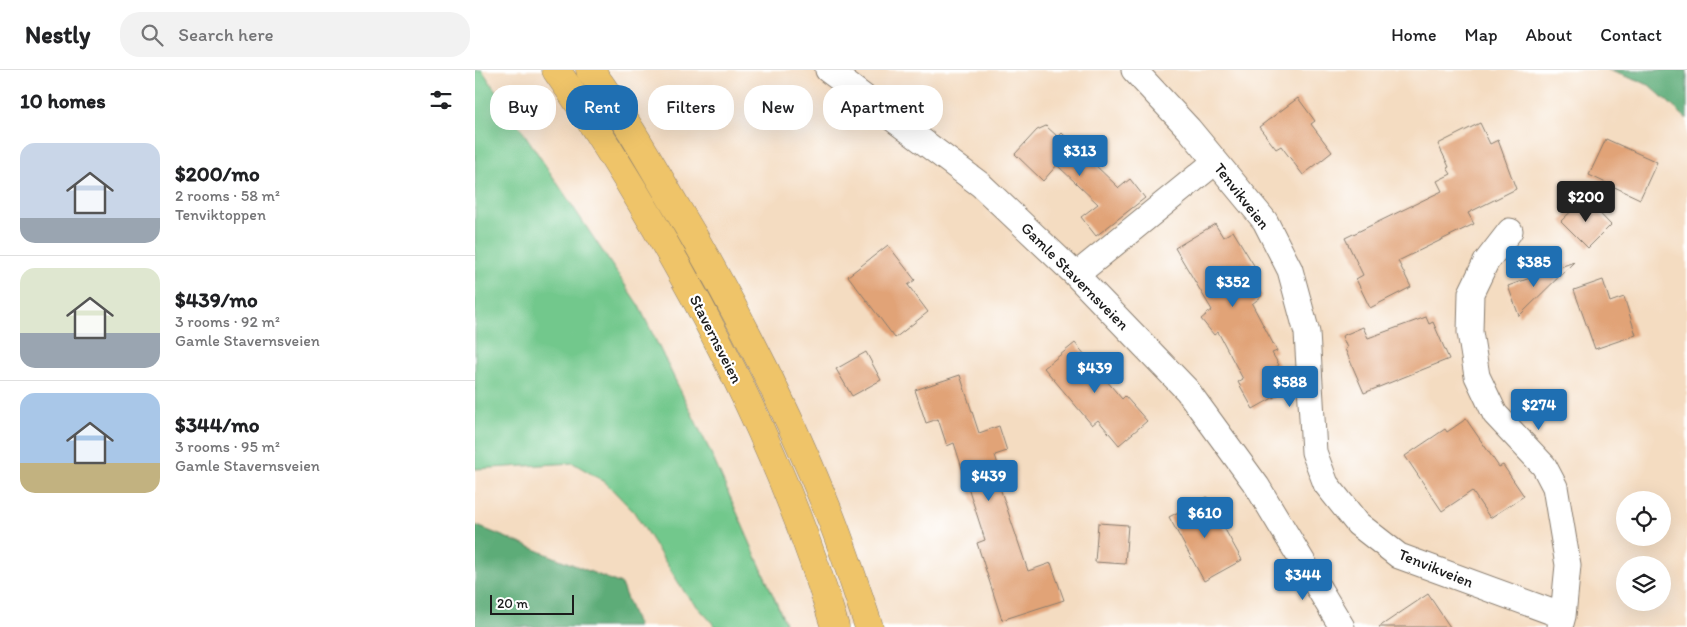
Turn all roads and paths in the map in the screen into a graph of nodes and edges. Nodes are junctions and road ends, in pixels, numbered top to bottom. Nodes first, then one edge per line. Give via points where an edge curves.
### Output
1 (556, 70) edge
2 (590, 70) edge
3 (828, 70) edge
4 (1134, 70) edge
5 (1215, 162) junction
6 (1510, 231) dead end
7 (1076, 275) junction
8 (1561, 622) edge
9 (835, 627) edge
10 (869, 627) edge
11 (1342, 627) edge

1 - 9 main road, Stavernsveien via 653,222 735,374 793,503
2 - 10 main road, Stavernsveien via 653,167 733,306 802,449
3 - 7 street, Gamle Stavernsveien via 981,185
4 - 5 street, Tenvikveien
5 - 7 street
5 - 8 street, Tenvikveien via 1265,221 1290,270 1307,334 1314,452 1326,484 1357,524 1399,556
6 - 8 street via 1486,262 1471,293 1470,332 1477,376 1495,414 1544,466 1555,487 1568,565
7 - 11 street, Gamle Stavernsveien via 1187,390 1257,486

